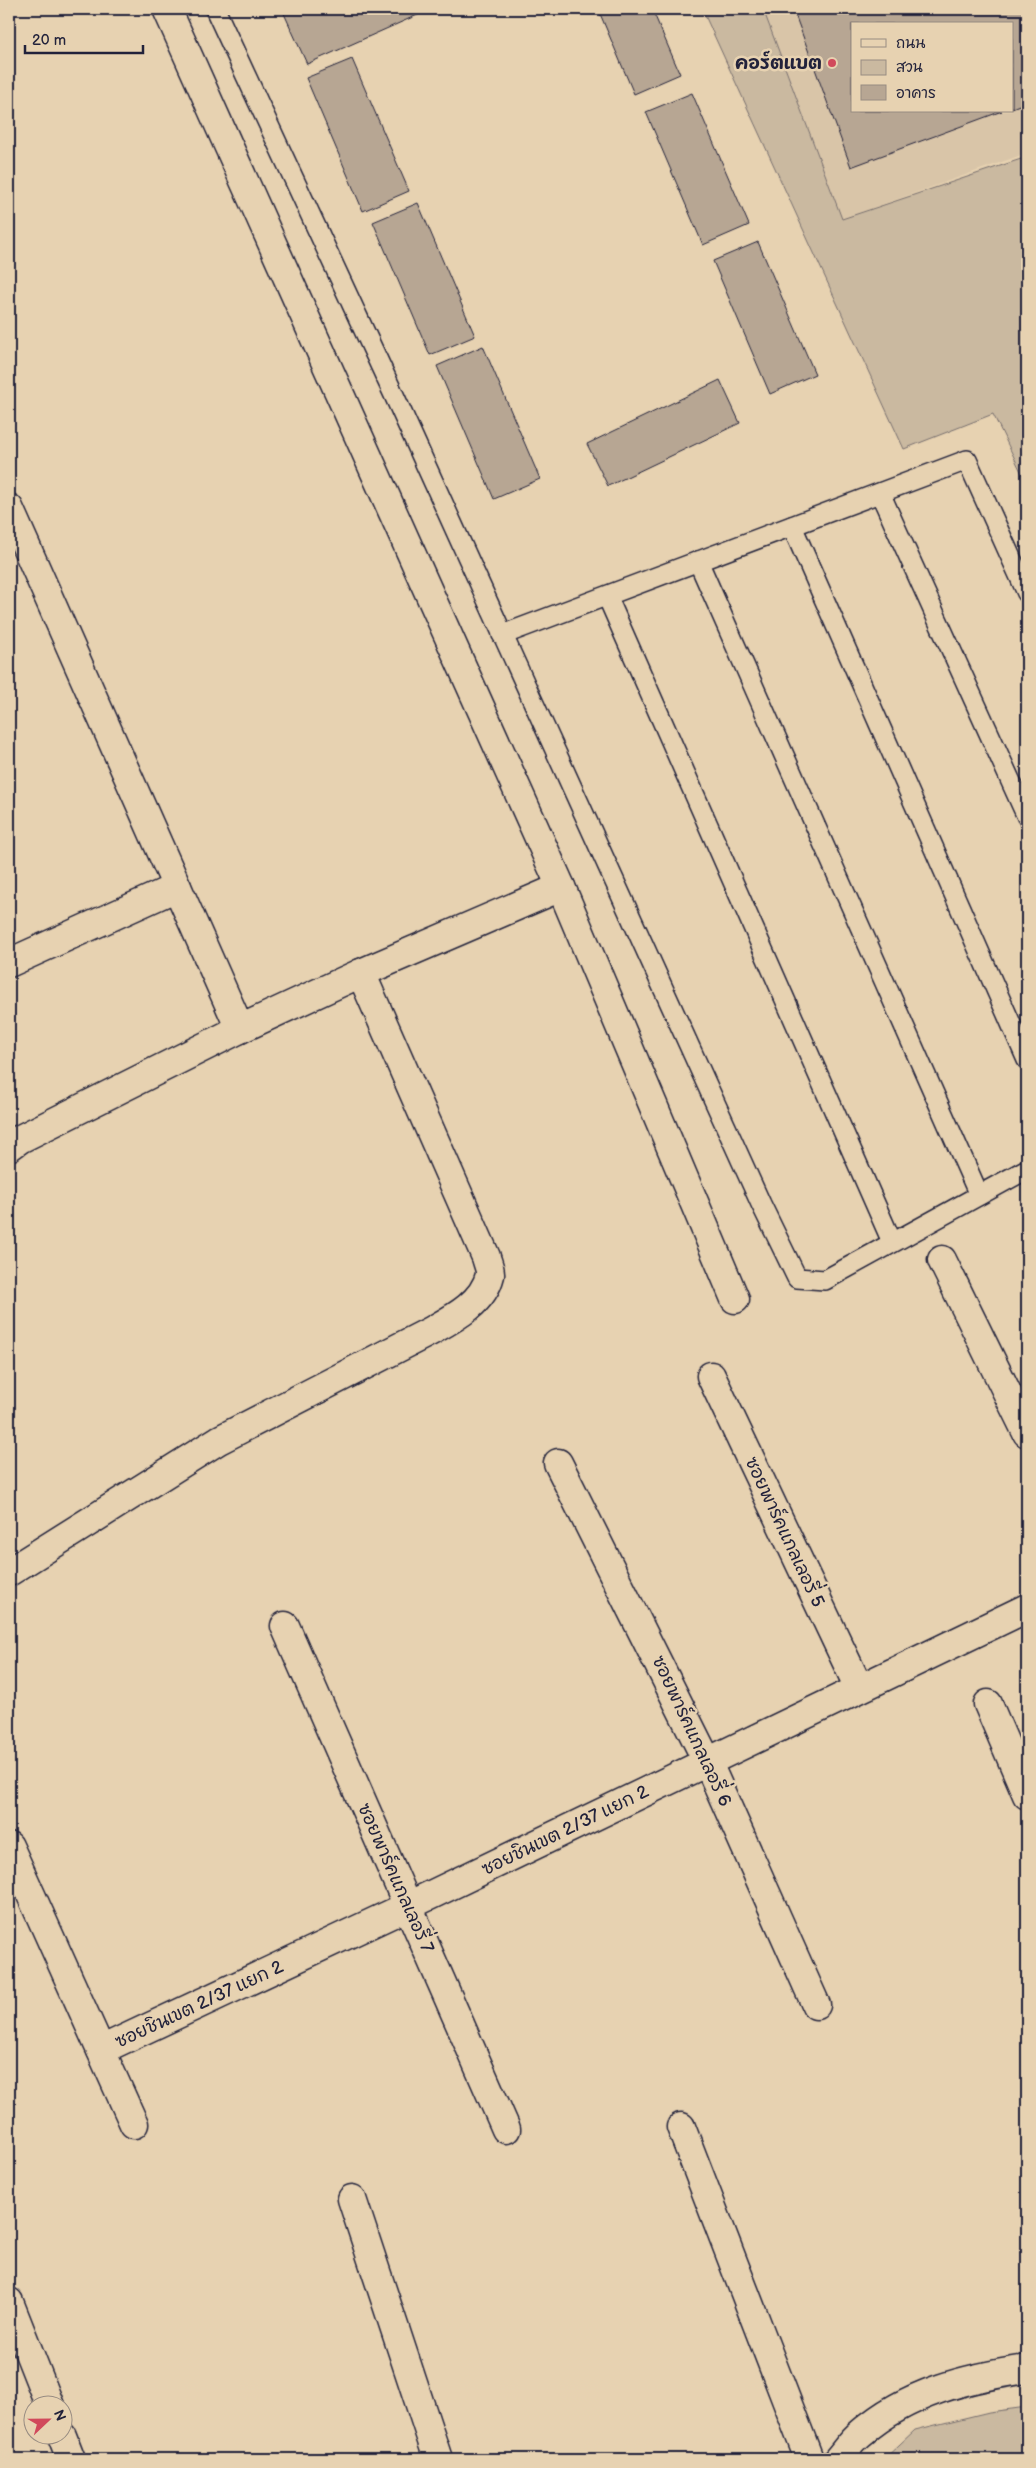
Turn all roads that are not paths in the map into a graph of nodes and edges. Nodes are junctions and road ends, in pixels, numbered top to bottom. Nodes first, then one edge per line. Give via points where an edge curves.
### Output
1 (167, 9) edge
2 (215, 9) edge
3 (880, 493) junction
4 (9, 508) edge
5 (792, 526) junction
6 (19, 560) edge
7 (698, 561) junction
8 (1027, 592) edge
9 (607, 596) junction
10 (502, 634) junction
11 (1027, 817) edge
12 (177, 887) junction
13 (561, 887) junction
14 (9, 963) edge
15 (361, 973) junction
16 (240, 1029) junction
17 (1027, 1060) edge
18 (9, 1147) edge
19 (1027, 1169) edge
20 (978, 1195) junction
21 (892, 1242) junction
22 (942, 1260) dead end
23 (735, 1299) dead end
24 (711, 1376) dead end
25 (1027, 1433) edge
26 (558, 1463) dead end
27 (9, 1572) edge
28 (1027, 1608) edge
29 (285, 1626) dead end
30 (859, 1688) junction
31 (988, 1704) dead end
32 (707, 1761) junction
33 (1027, 1795) edge
34 (9, 1846) edge
35 (408, 1906) junction
36 (816, 2005) dead end
37 (101, 2050) junction
38 (134, 2124) dead end
39 (681, 2127) dead end
40 (506, 2129) dead end
41 (352, 2199) dead end
42 (9, 2302) edge
43 (1027, 2369) edge
44 (46, 2396) edge
45 (66, 2446) edge
46 (71, 2459) edge
47 (438, 2459) edge
48 (809, 2459) edge
49 (838, 2459) edge

1 - 13 street
2 - 10 lane
3 - 5 lane
3 - 8 lane via 967,460
3 - 11 lane
4 - 6 street
5 - 7 lane
5 - 17 lane
6 - 12 street
7 - 9 lane
7 - 20 lane
9 - 10 lane
9 - 21 lane
10 - 21 lane via 797,1278 825,1280
12 - 14 street
12 - 16 street
13 - 15 street
13 - 23 street
15 - 16 street
15 - 27 street via 486,1257 490,1274 480,1295 458,1315 429,1332 220,1440
16 - 18 street
19 - 20 lane
20 - 21 lane
22 - 25 street
24 - 30 street, ซอยพาร์คแกลเลอรี่ 5
26 - 32 street, ซอยพาร์คแกลเลอรี่ 6
28 - 30 street, ซอยชินเขต 2/37 แยก 2
29 - 35 street, ซอยพาร์คแกลเลอรี่ 7
30 - 32 street, ซอยชินเขต 2/37 แยก 2
31 - 33 street
32 - 35 street, ซอยชินเขต 2/37 แยก 2
32 - 36 street, ซอยพาร์คแกลเลอรี่ 6
34 - 37 street
35 - 37 street, ซอยชินเขต 2/37 แยก 2
35 - 40 street, ซอยพาร์คแกลเลอรี่ 7
37 - 38 street
39 - 48 street
41 - 47 street
42 - 44 street
43 - 49 street via 980,2376 934,2389 896,2408 860,2433
45 - 46 street

